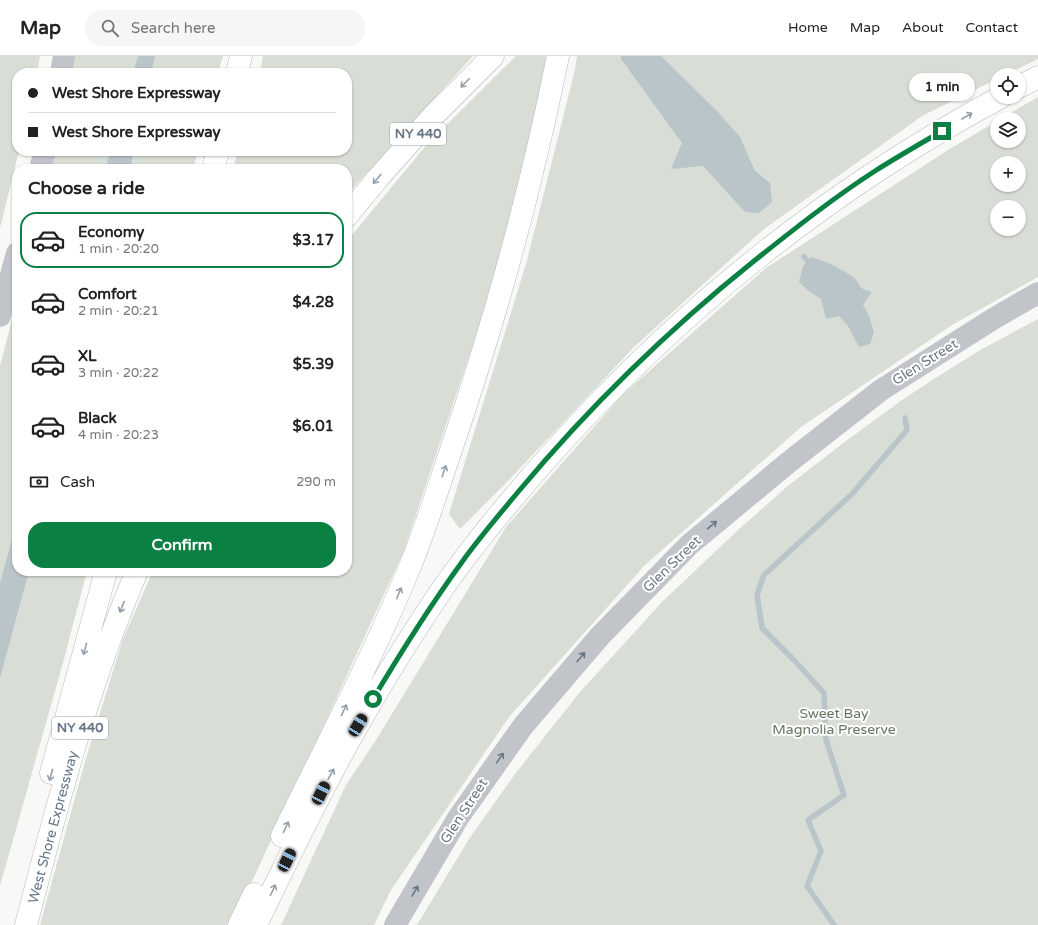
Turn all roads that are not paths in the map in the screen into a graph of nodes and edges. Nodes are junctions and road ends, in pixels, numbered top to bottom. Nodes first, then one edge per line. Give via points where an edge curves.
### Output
1 (64, 56) edge
2 (241, 56) edge
3 (493, 56) edge
4 (558, 56) edge
5 (62, 68) edge
6 (238, 68) edge
7 (1038, 77) edge
8 (1026, 83) edge
9 (990, 103) edge
10 (352, 210) edge
11 (12, 272) edge
12 (1038, 293) edge
13 (0, 316) edge
14 (105, 576) edge
15 (135, 576) edge
16 (35, 890) junction
17 (26, 925) edge
18 (239, 925) edge
19 (256, 925) edge
20 (395, 925) edge

1 - 5 street
2 - 6 highway
3 -> 10 highway, NY 440 via 429,121
18 -> 4 highway via 378,640 412,562 475,377 511,255
7 - 8 highway
19 -> 9 highway via 328,779 398,657 463,561 558,446 662,340 718,290 778,242 876,171
11 - 13 street
20 -> 12 street, Glen Street via 458,818 523,726 600,636 689,545 881,390
14 -> 16 highway via 47,787
15 -> 16 highway, West Shore Expressway / NY 440 via 84,714
16 - 17 highway, West Shore Expressway / NY 440

